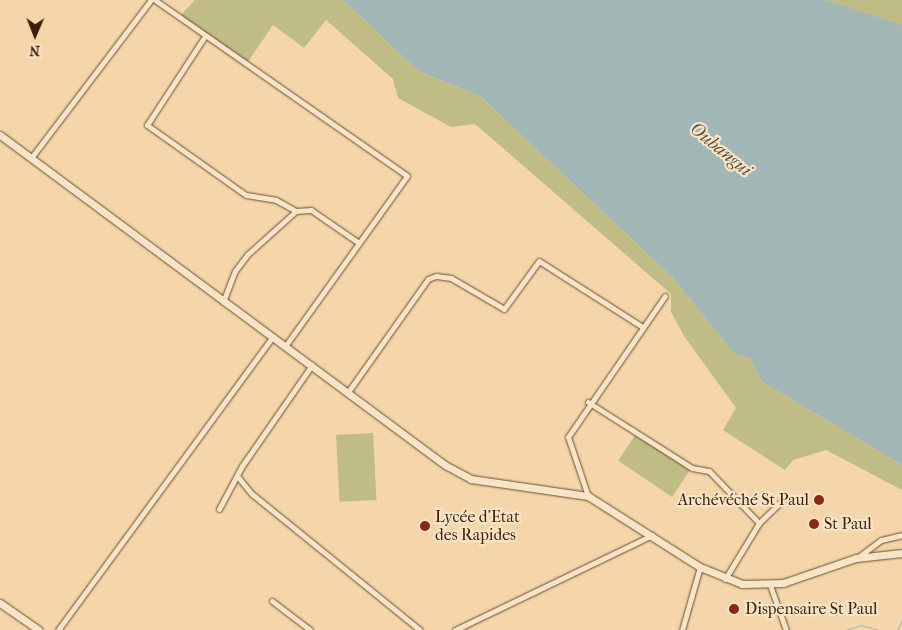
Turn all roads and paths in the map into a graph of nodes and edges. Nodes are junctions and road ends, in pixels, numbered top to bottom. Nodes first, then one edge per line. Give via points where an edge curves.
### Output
1 (151, 0) edge
2 (155, 0) edge
3 (205, 36) junction
4 (0, 135) edge
5 (31, 158) junction
6 (296, 211) junction
7 (359, 242) junction
8 (665, 296) dead end
9 (223, 302) junction
10 (641, 326) junction
11 (273, 336) junction
12 (286, 345) junction
13 (312, 365) junction
14 (348, 392) junction
15 (588, 402) junction
16 (238, 477) junction
17 (588, 496) junction
18 (782, 501) dead end
19 (219, 509) dead end
20 (759, 523) junction
21 (652, 535) junction
22 (902, 535) edge
23 (902, 553) edge
24 (856, 558) junction
25 (700, 567) junction
26 (725, 579) junction
27 (770, 585) junction
28 (272, 600) dead end
29 (0, 603) edge
30 (39, 630) edge
31 (58, 630) edge
32 (310, 630) edge
33 (420, 630) edge
34 (455, 630) edge
35 (682, 630) edge
36 (786, 630) edge

1 - 5 street
2 - 3 street
3 - 6 street via 147,125 246,196 276,200
3 - 7 street via 407,176
4 - 5 main road
5 - 9 main road
6 - 7 street via 311,210
6 - 9 street via 248,254 235,271
7 - 12 street
8 - 10 street
9 - 11 main road
10 - 14 street via 539,261 504,309 451,278 436,276 428,279
10 - 15 street
11 - 12 main road
11 - 31 street
12 - 13 main road
13 - 14 main road
13 - 16 street
14 - 17 main road via 470,479
15 - 17 street via 568,437
15 - 20 street via 692,468 709,471
16 - 19 street
16 - 33 street via 252,494
17 - 21 main road
18 - 20 street
20 - 26 street
21 - 25 main road
21 - 34 street
22 - 24 street via 881,540
23 - 24 main road
24 - 27 main road
25 - 26 main road
25 - 35 street
26 - 27 main road
27 - 36 street
28 - 32 street
29 - 30 main road

